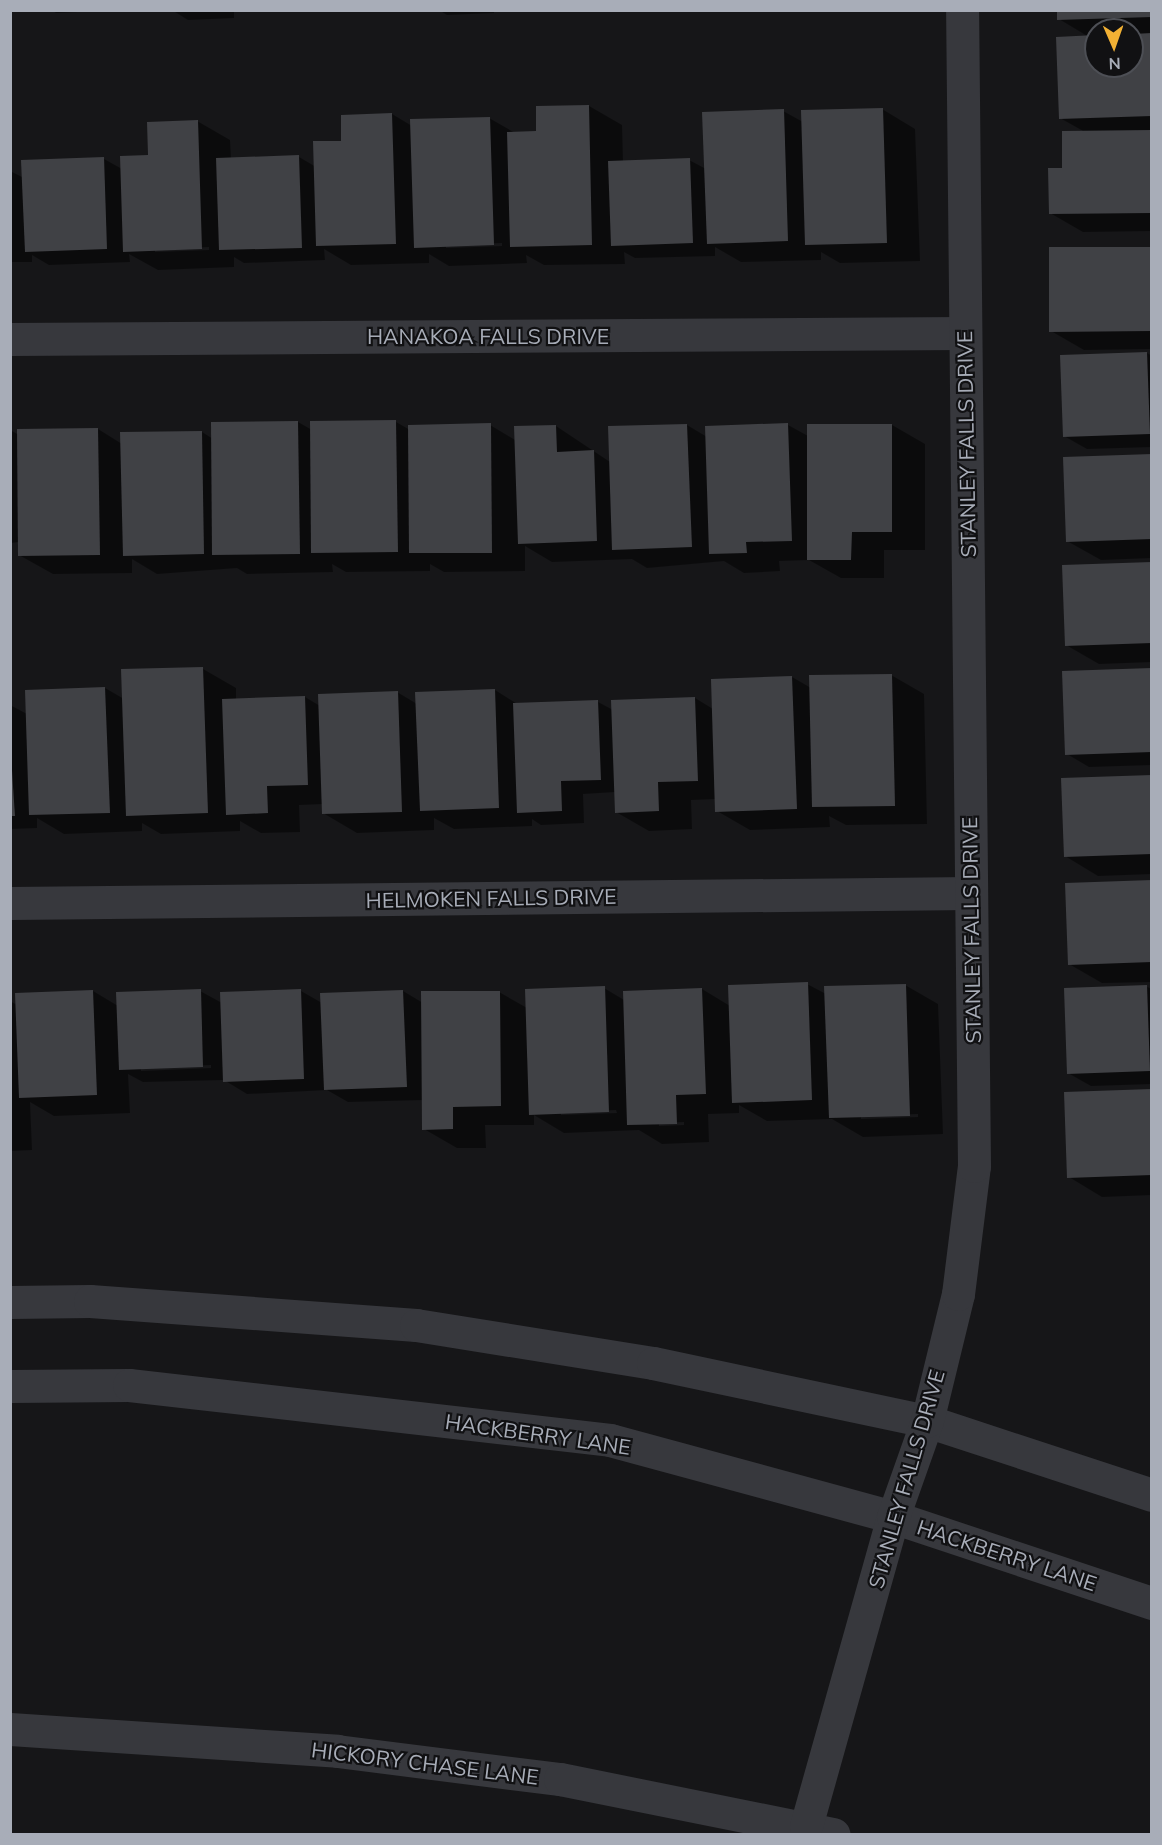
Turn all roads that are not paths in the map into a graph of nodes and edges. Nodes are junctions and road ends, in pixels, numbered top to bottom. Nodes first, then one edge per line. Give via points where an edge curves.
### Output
1 (962, 10) edge
2 (965, 333) junction
3 (10, 339) edge
4 (971, 892) junction
5 (10, 903) edge
6 (10, 1302) edge
7 (10, 1386) edge
8 (927, 1421) junction
9 (1152, 1496) edge
10 (893, 1518) junction
11 (1152, 1603) edge
12 (10, 1730) edge
13 (820, 1830) edge

1 - 2 street, STANLEY FALLS DRIVE
2 - 3 street, HANAKOA FALLS DRIVE
2 - 4 street, STANLEY FALLS DRIVE
4 - 5 street, HELMOKEN FALLS DRIVE
4 - 8 street, STANLEY FALLS DRIVE via 974,1166 958,1294
6 - 8 street via 90,1301 416,1325 653,1362
7 - 10 street, HACKBERRY LANE via 129,1385 610,1440
8 - 9 street
8 - 10 street, STANLEY FALLS DRIVE
10 - 11 street, HACKBERRY LANE
10 - 13 street, STANLEY FALLS DRIVE
12 - 13 street, HICKORY CHASE LANE via 338,1751 560,1779

